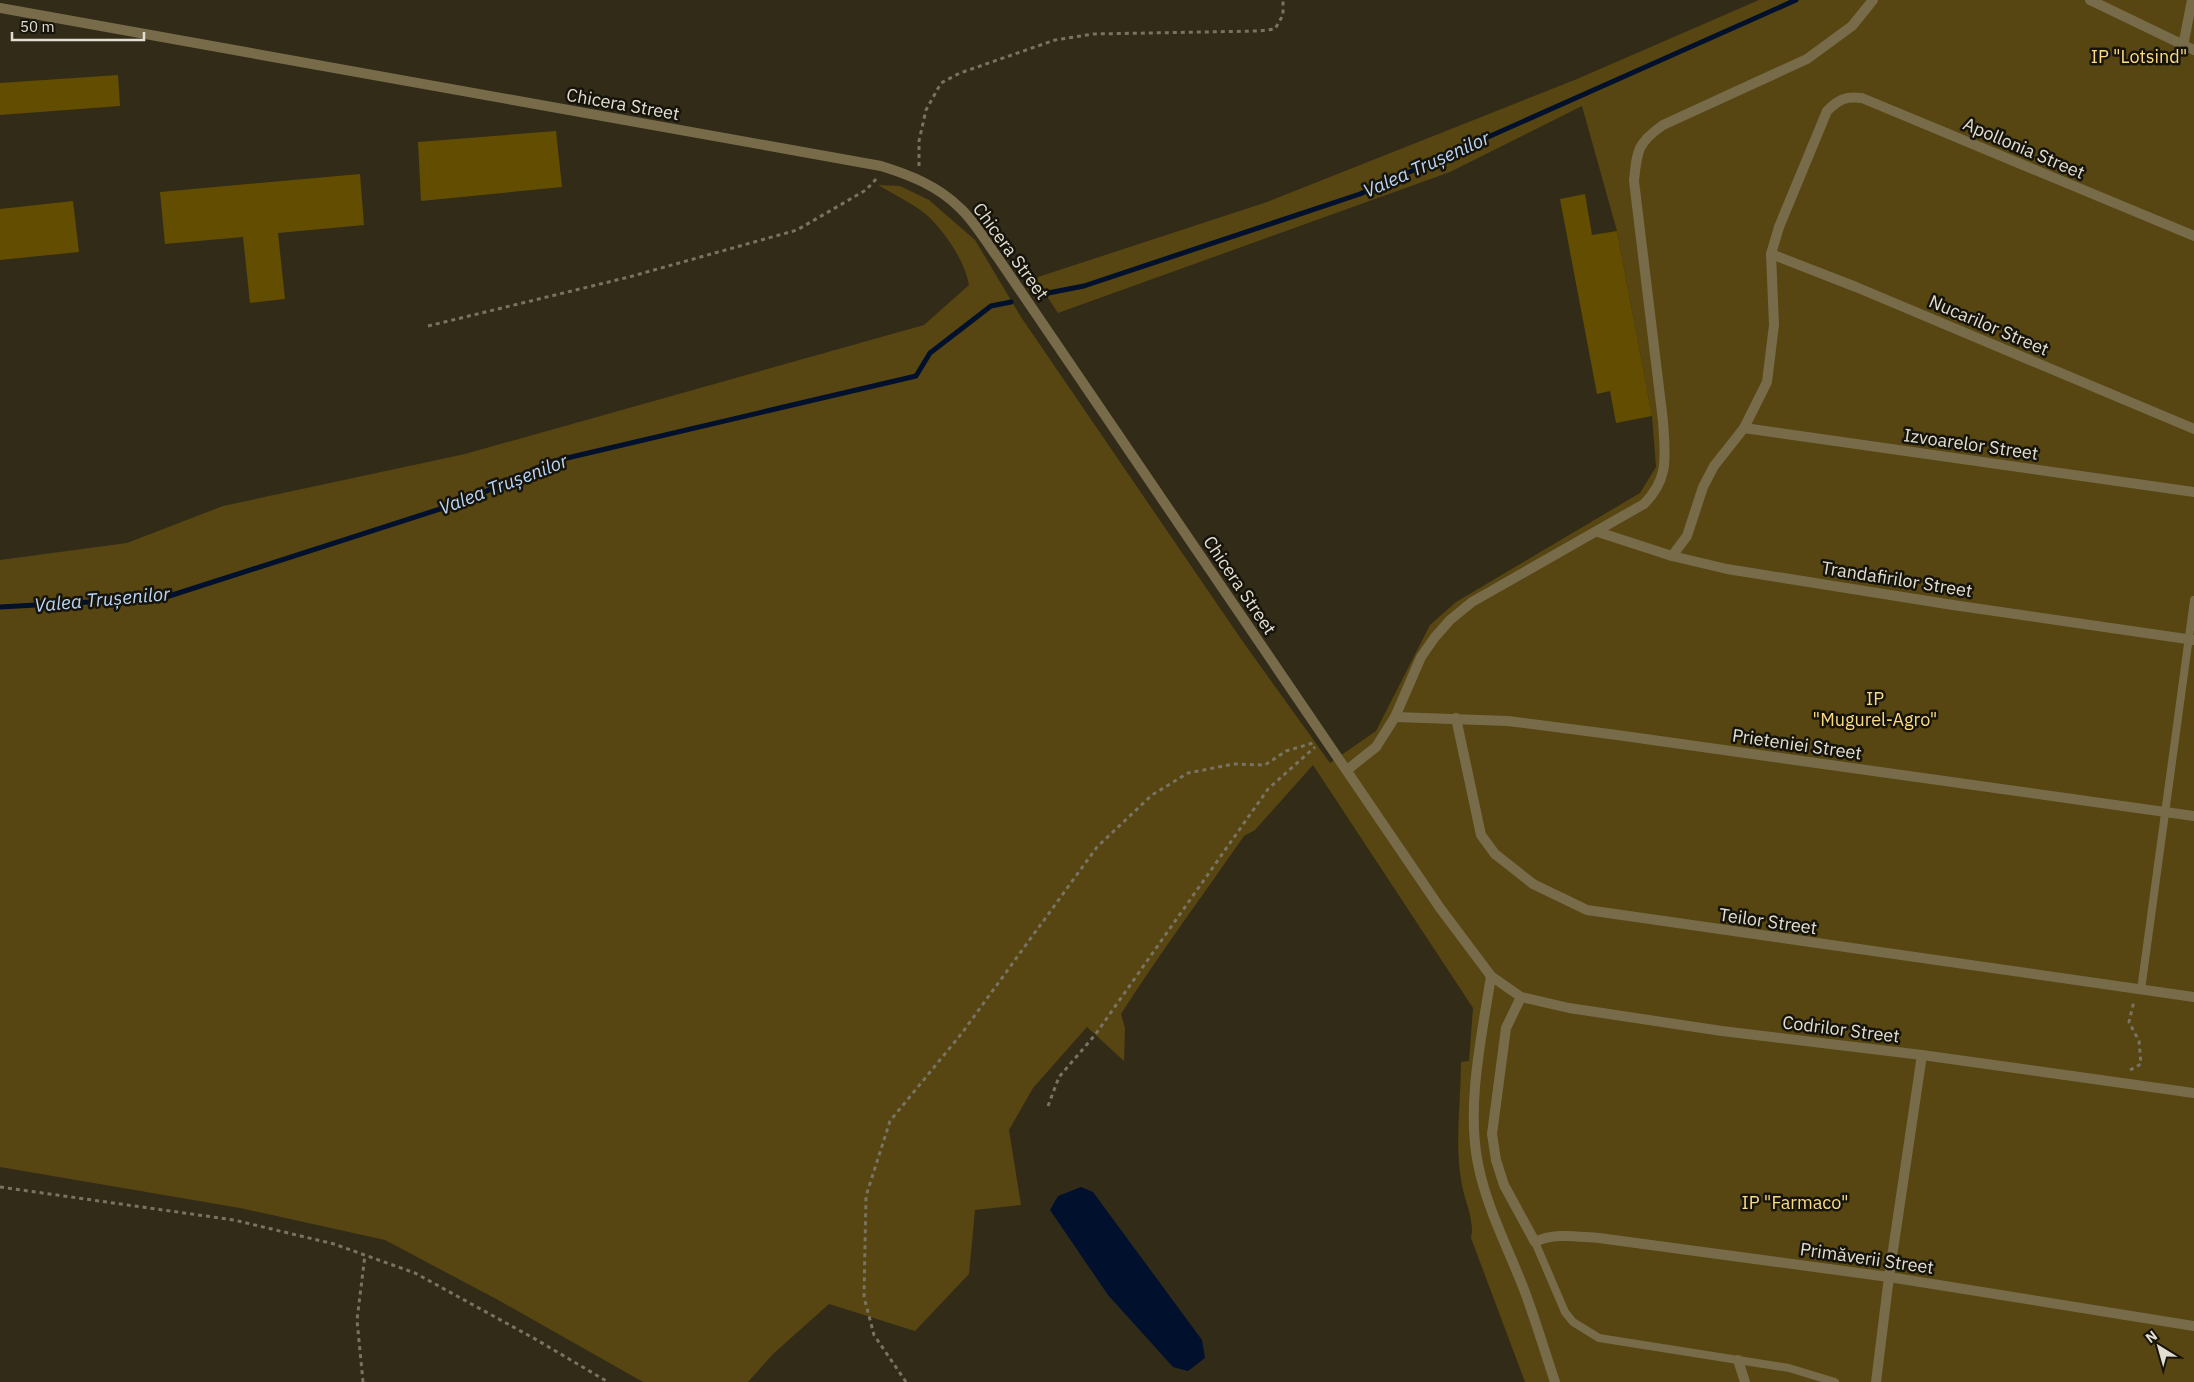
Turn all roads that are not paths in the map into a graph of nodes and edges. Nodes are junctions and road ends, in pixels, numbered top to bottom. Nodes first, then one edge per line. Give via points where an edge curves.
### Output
1 (1873, 0) edge
2 (2090, 0) edge
3 (2192, 0) edge
4 (0, 8) edge
5 (2183, 46) junction
6 (2194, 50) edge
7 (2194, 236) edge
8 (1771, 254) junction
9 (1744, 428) junction
10 (2194, 429) edge
11 (2194, 492) edge
12 (1598, 532) junction
13 (1672, 556) junction
14 (2194, 600) edge
15 (2191, 639) edge
16 (1395, 718) junction
17 (1456, 718) junction
18 (1347, 770) junction
19 (2164, 812) junction
20 (2194, 816) edge
21 (1491, 976) junction
22 (2141, 990) junction
23 (1521, 997) junction
24 (2194, 997) edge
25 (1922, 1055) junction
26 (2194, 1094) edge
27 (1535, 1242) junction
28 (1889, 1277) junction
29 (2194, 1326) edge
30 (1738, 1360) junction
31 (1555, 1382) edge
32 (1745, 1382) edge
33 (1835, 1382) edge
34 (1876, 1382) edge

1 - 12 street via 1852,26 1807,59 1663,125 1647,136 1637,151 1634,181 1663,421 1663,480 1644,504
2 - 5 street
3 - 5 street
4 - 18 street, Chicera Street via 885,167 919,179 962,209 993,251
5 - 6 street
7 - 8 street, Apollonia Street via 1878,104 1849,96 1828,111 1779,226
8 - 9 street via 1774,325 1767,382
8 - 10 street, Nucarilor Street
9 - 11 street, Izvoarelor Street
9 - 13 street via 1714,466 1703,487 1687,536
12 - 13 street, Trandafirilor Street
12 - 16 street via 1472,602 1450,620 1422,658
13 - 15 street, Trandafirilor Street via 1737,570
14 - 15 lane
15 - 19 lane
16 - 17 street, Prieteniei Street
16 - 18 street via 1376,747
17 - 19 street, Prieteniei Street via 1617,735
17 - 22 street, Teilor Street via 1481,835 1495,854 1533,884 1587,910
18 - 21 street, Chicera Street via 1440,908
19 - 20 street, Prieteniei Street
19 - 22 lane
21 - 23 street, Codrilor Street
21 - 31 street via 1478,1056 1474,1125 1478,1164 1489,1204 1525,1293
22 - 24 street, Teilor Street
23 - 25 street, Codrilor Street via 1569,1008 1722,1031
23 - 27 street via 1506,1028 1492,1134 1504,1185
25 - 26 street, Codrilor Street
25 - 28 street
27 - 28 street, Primăverii Street via 1544,1237 1558,1236 1599,1238
27 - 30 lane via 1565,1312 1587,1332 1612,1341
28 - 29 street, Primăverii Street
28 - 34 street
30 - 32 street
30 - 33 lane via 1789,1368

